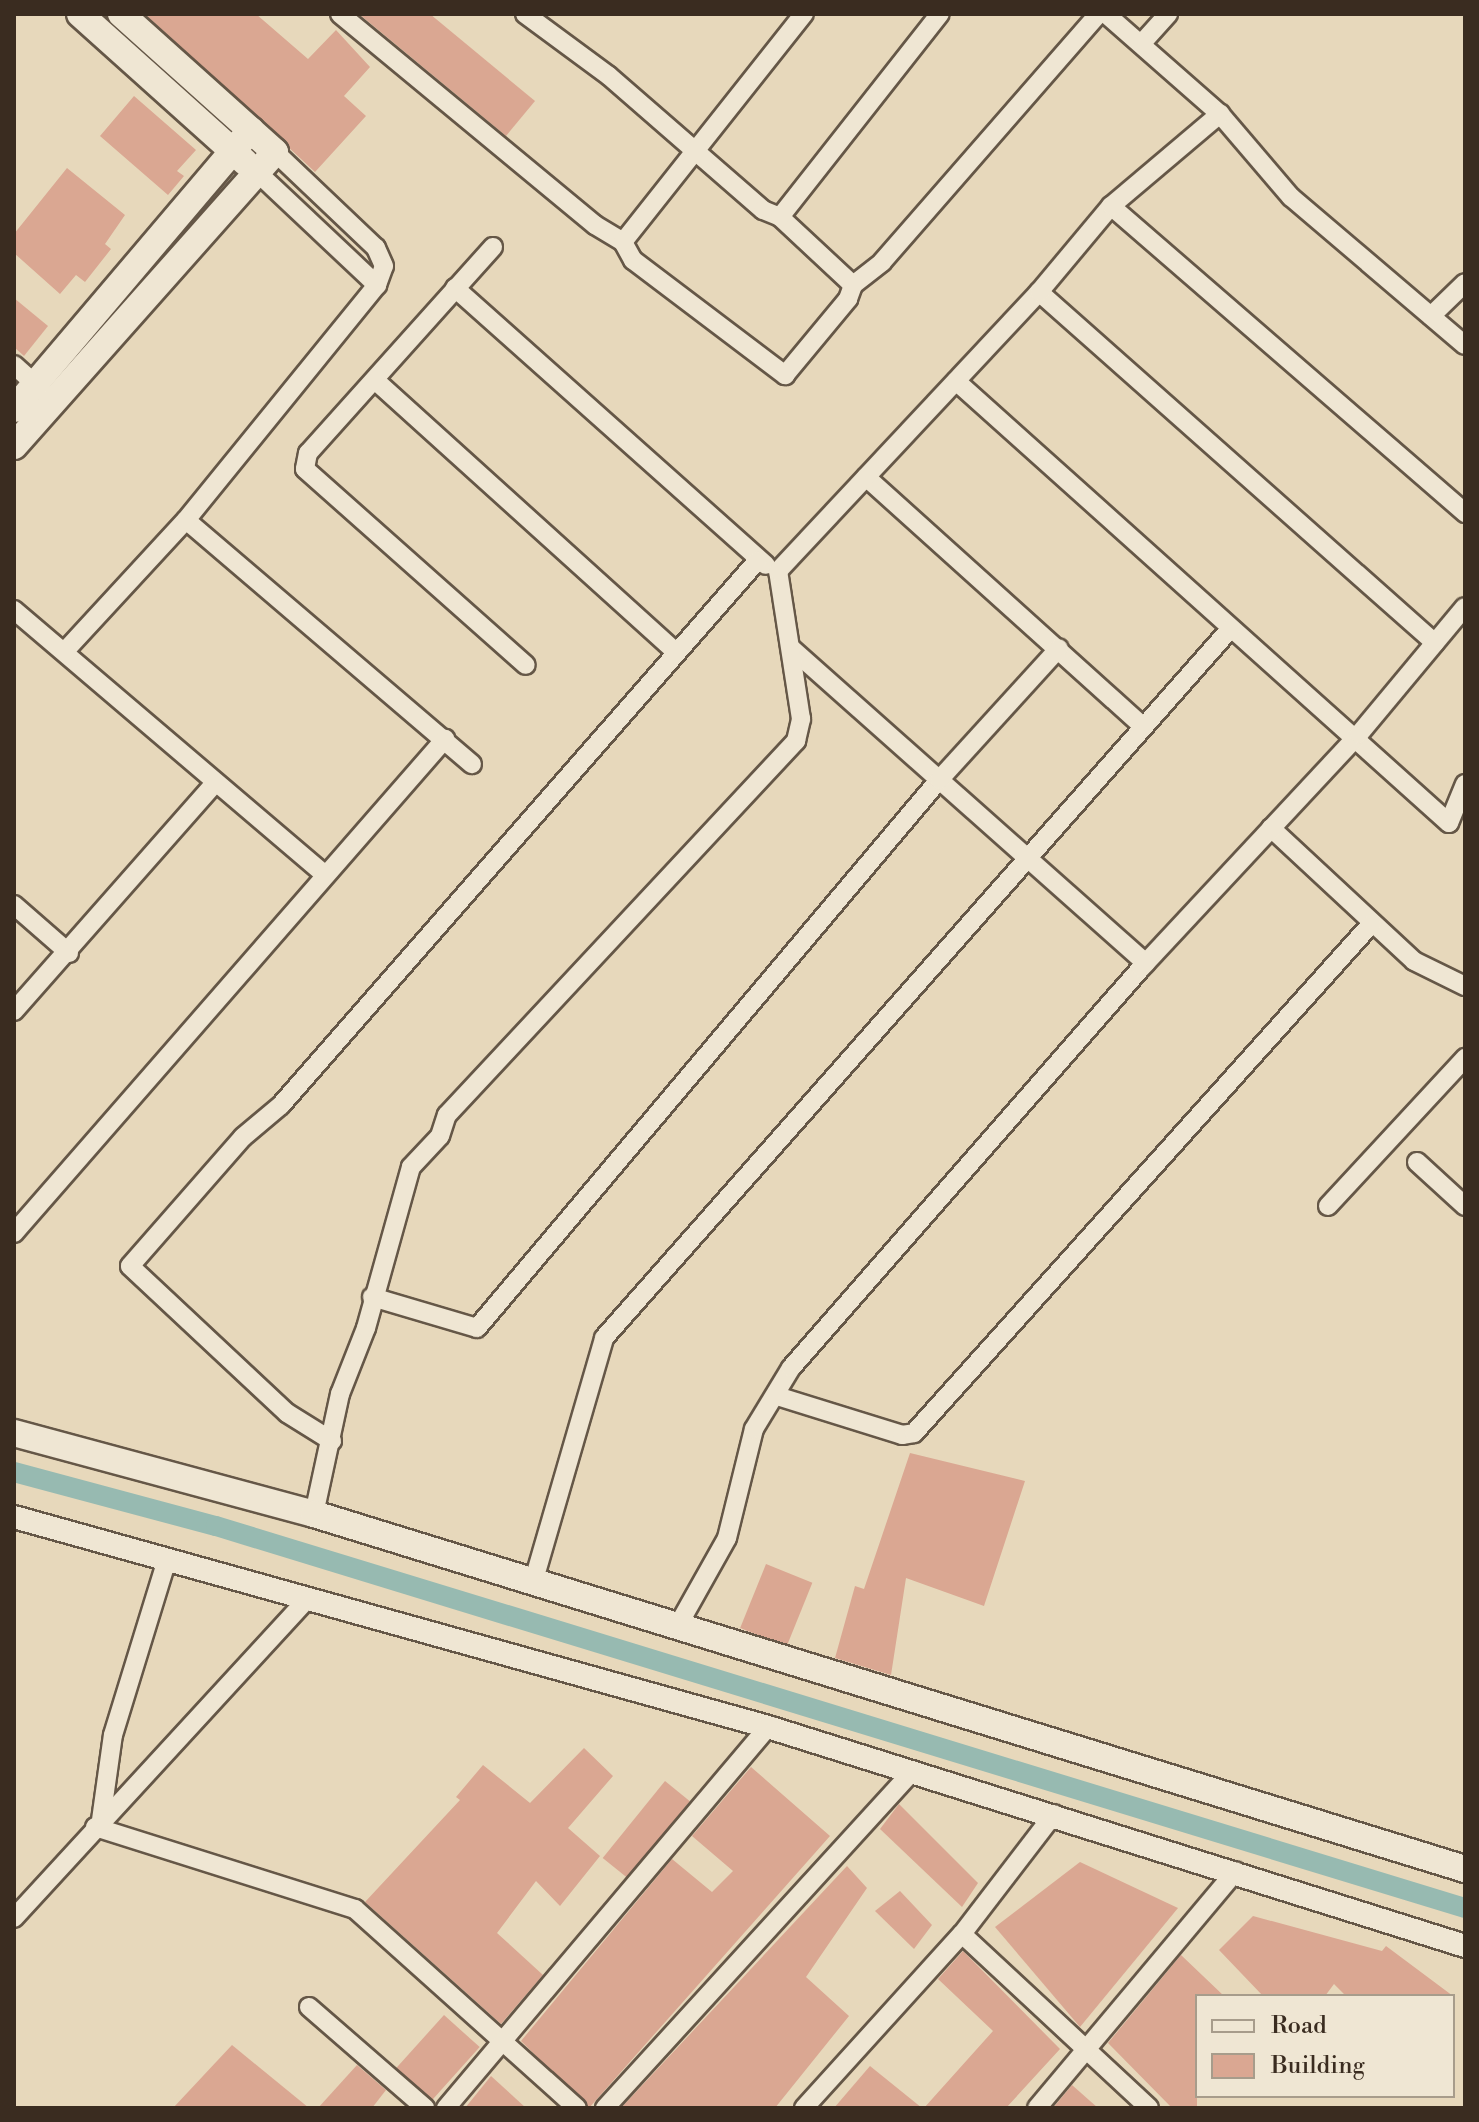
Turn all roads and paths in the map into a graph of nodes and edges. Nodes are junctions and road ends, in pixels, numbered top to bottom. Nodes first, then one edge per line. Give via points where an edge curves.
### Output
1 (80, 14) edge
2 (121, 14) edge
3 (340, 14) edge
4 (525, 14) edge
5 (804, 14) edge
6 (940, 14) edge
7 (1098, 14) edge
8 (1106, 14) edge
9 (1168, 14) edge
10 (1142, 43) junction
11 (1220, 114) junction
12 (251, 130) junction
13 (233, 151) junction
14 (695, 151) junction
15 (275, 152) junction
16 (257, 172) junction
17 (1111, 206) junction
18 (780, 217) junction
19 (623, 242) junction
20 (493, 247) dead end
21 (1465, 283) edge
22 (377, 285) junction
23 (853, 285) junction
24 (455, 288) junction
25 (1039, 292) junction
26 (1431, 316) junction
27 (1465, 345) edge
28 (14, 365) edge
29 (376, 381) junction
30 (956, 381) junction
31 (45, 392) junction
32 (14, 409) edge
33 (14, 446) edge
34 (866, 477) junction
35 (1465, 513) edge
36 (186, 520) junction
37 (757, 561) junction
38 (778, 571) junction
39 (1465, 607) edge
40 (14, 610) edge
41 (1231, 628) junction
42 (1435, 643) junction
43 (1059, 648) junction
44 (792, 649) junction
45 (674, 650) junction
46 (65, 651) junction
47 (526, 665) dead end
48 (1141, 725) junction
49 (1357, 737) junction
50 (445, 739) junction
51 (472, 764) dead end
52 (939, 780) junction
53 (215, 783) junction
54 (1465, 784) edge
55 (1271, 828) junction
56 (1030, 859) junction
57 (324, 874) junction
58 (14, 905) edge
59 (1372, 923) junction
60 (69, 953) junction
61 (1146, 963) junction
62 (1465, 986) edge
63 (14, 1011) edge
64 (1465, 1058) edge
65 (1417, 1162) dead end
66 (1328, 1206) dead end
67 (1465, 1206) edge
68 (14, 1233) edge
69 (372, 1297) junction
70 (777, 1396) junction
71 (14, 1433) edge
72 (332, 1441) junction
73 (314, 1514) junction
74 (14, 1517) edge
75 (167, 1560) junction
76 (533, 1583) junction
77 (306, 1600) junction
78 (676, 1629) junction
79 (768, 1727) junction
80 (913, 1771) junction
81 (1054, 1814) junction
82 (98, 1823) junction
83 (1465, 1869) edge
84 (1236, 1871) junction
85 (14, 1918) edge
86 (962, 1934) junction
87 (1465, 1946) edge
88 (309, 2007) dead end
89 (504, 2043) junction
90 (1088, 2051) junction
91 (425, 2108) edge
92 (446, 2108) edge
93 (577, 2108) edge
94 (605, 2108) edge
95 (804, 2108) edge
96 (1037, 2108) edge
97 (1149, 2108) edge

1 - 13 main road
2 - 12 main road
3 - 19 street via 570,205
4 - 14 street via 609,76
5 - 14 street
6 - 18 street
7 - 23 street via 882,262
8 - 10 street
9 - 10 street
10 - 11 street
11 - 17 street
11 - 26 street via 1291,197
12 - 13 main road
12 - 15 main road
13 - 16 main road
13 - 31 main road
14 - 18 street via 763,210
14 - 19 street
15 - 16 main road
15 - 22 street via 376,248 384,266
16 - 22 street
16 - 31 main road
17 - 25 street
17 - 35 street
18 - 23 street
19 - 23 street via 633,260 785,375 848,299
20 - 24 street
21 - 26 street
22 - 36 street
24 - 29 street
24 - 37 street
25 - 30 street
25 - 42 street
26 - 27 street
28 - 31 street
29 - 45 street
29 - 47 street via 308,453 305,469
30 - 34 street
30 - 41 street
31 - 32 main road
31 - 33 main road
34 - 38 street
34 - 43 street
36 - 46 street
36 - 50 street
37 - 38 street
37 - 45 street
38 - 44 street
39 - 42 street
40 - 46 street
41 - 48 street
41 - 49 street
42 - 49 street
43 - 48 street
43 - 52 street
44 - 52 street
44 - 69 street via 801,719 796,741 447,1115 440,1136 411,1167
45 - 72 street via 281,1105 243,1137 130,1266 287,1413
46 - 53 street
48 - 56 street
49 - 54 street via 1449,823
49 - 55 street
50 - 51 street
50 - 57 street
52 - 56 street
52 - 69 street via 477,1328
53 - 57 street
53 - 60 street
55 - 59 street
55 - 61 street
56 - 61 street
56 - 76 street via 604,1338
57 - 68 street
58 - 60 street
59 - 62 street via 1414,961
59 - 70 street via 914,1433 902,1435
60 - 63 street
61 - 70 street via 791,1368
64 - 66 street
65 - 67 street
69 - 72 street via 366,1328 340,1394
70 - 78 street via 754,1429 727,1538
71 - 73 main road
72 - 73 street
73 - 76 main road
74 - 75 street
75 - 77 street
75 - 82 street via 113,1735
76 - 78 main road
77 - 79 street
77 - 82 street
78 - 83 main road
79 - 80 street
79 - 89 street
80 - 81 street
80 - 94 street
81 - 84 street
81 - 86 street
82 - 85 street
82 - 89 street via 340,1900
84 - 87 street
84 - 90 street
86 - 90 street
86 - 95 street
88 - 91 street
89 - 92 street
89 - 93 street
90 - 96 street
90 - 97 street

